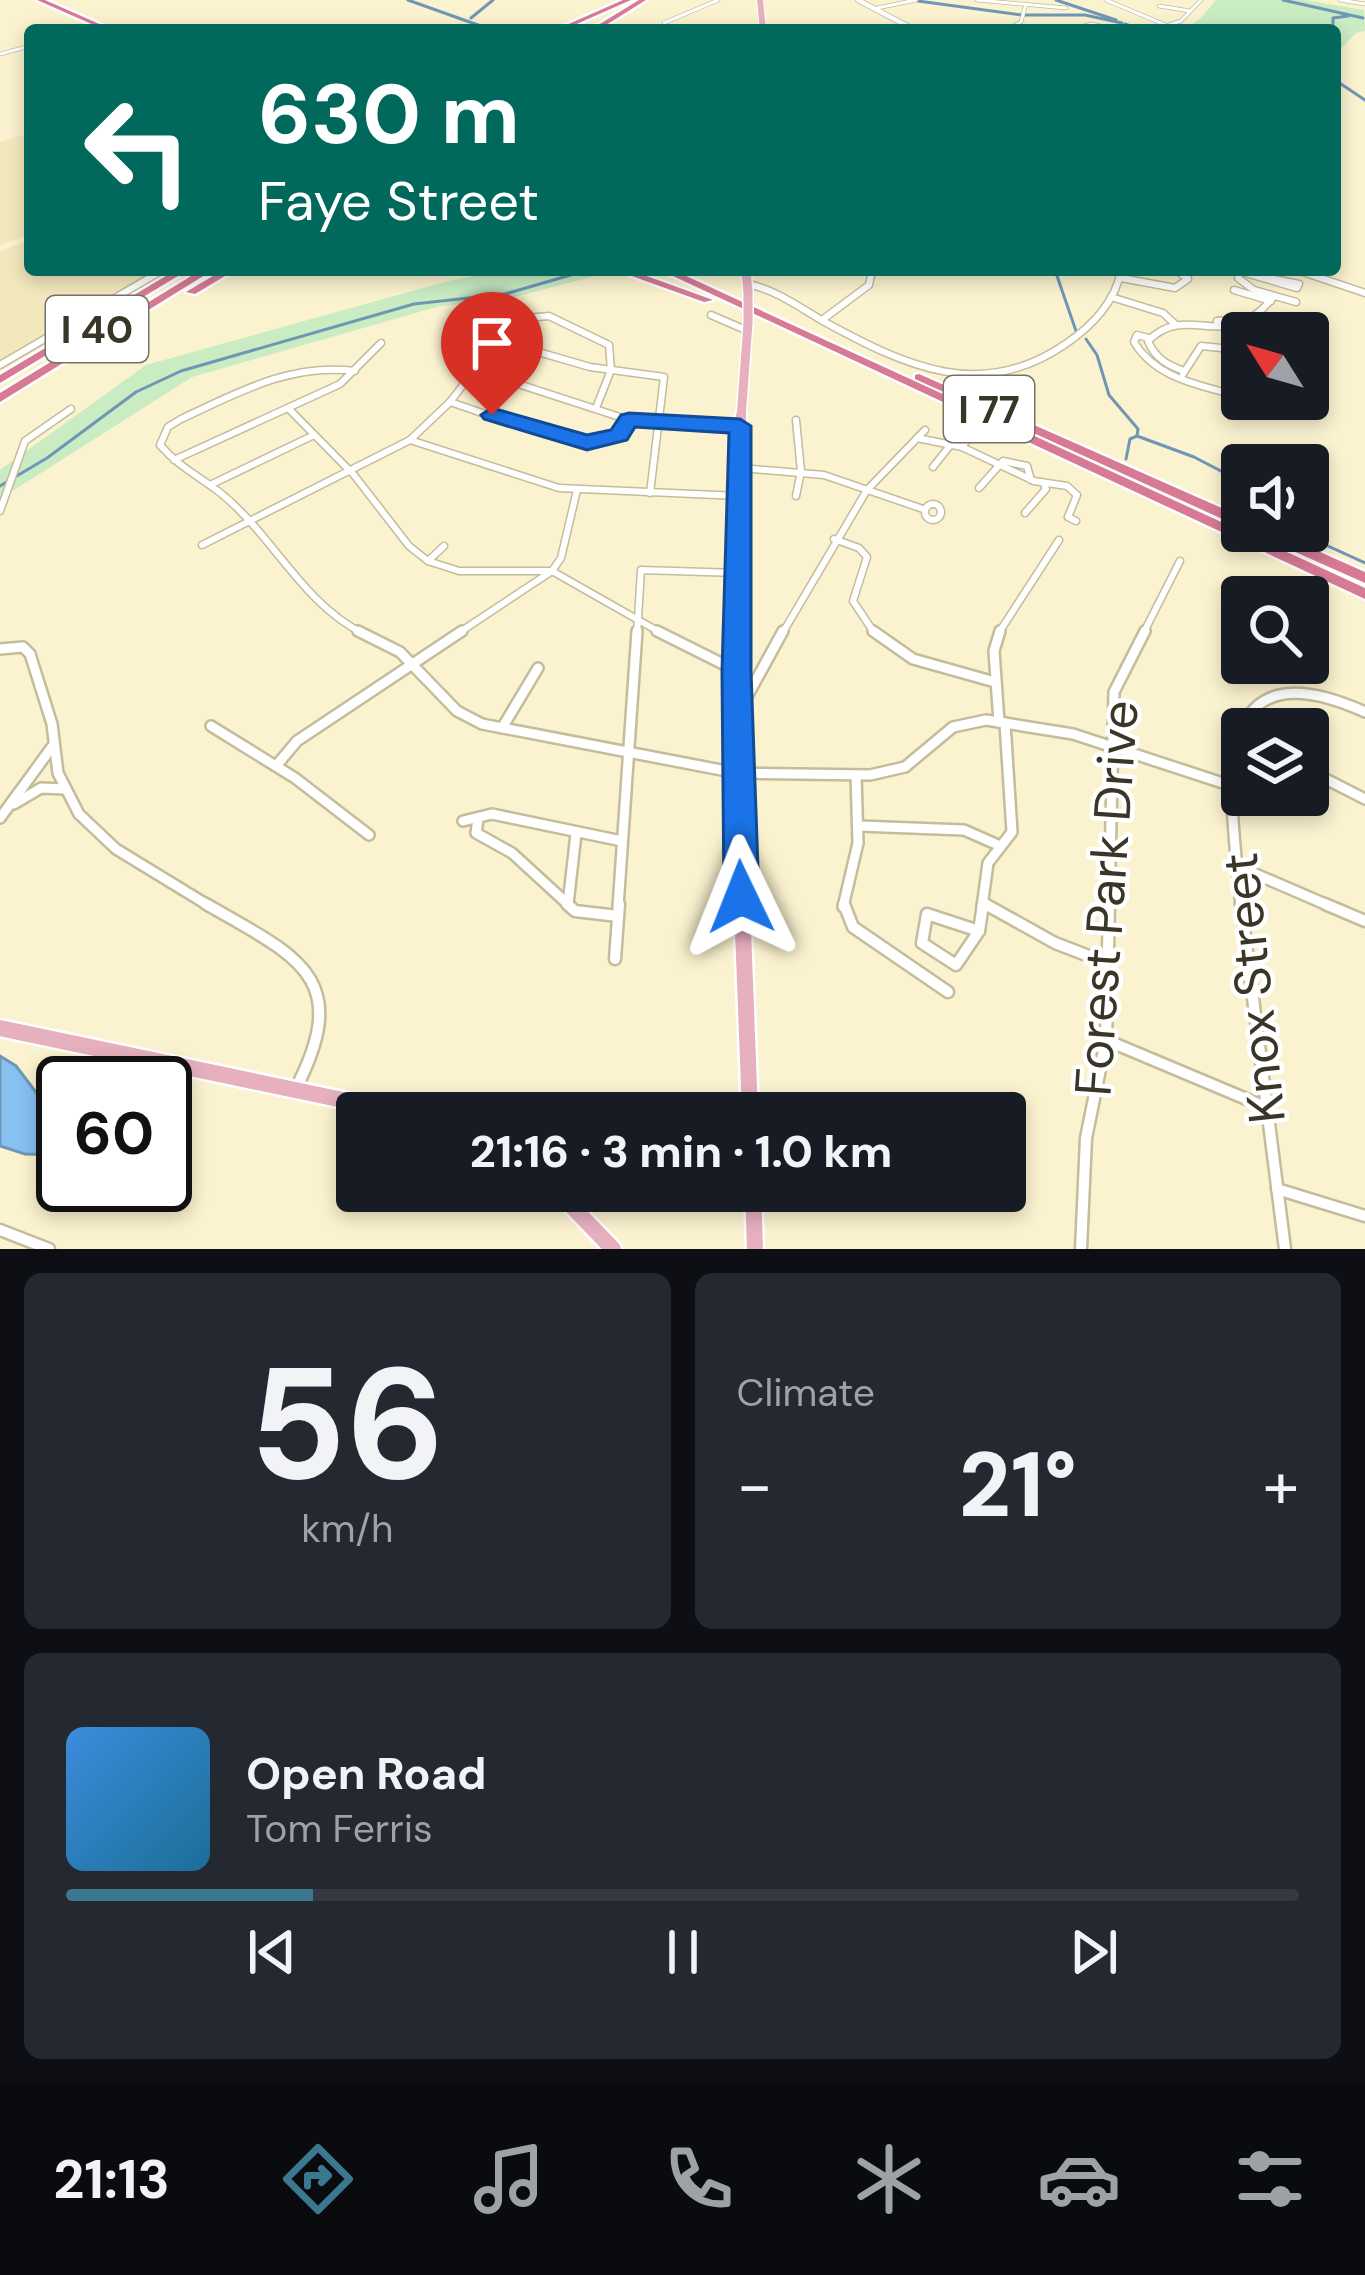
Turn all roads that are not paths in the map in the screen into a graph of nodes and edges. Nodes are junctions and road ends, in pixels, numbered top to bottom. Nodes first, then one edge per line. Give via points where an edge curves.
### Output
1 (30, 0) edge
2 (40, 0) edge
3 (630, 0) edge
4 (647, 0) edge
5 (718, 0) edge
6 (858, 0) edge
7 (891, 0) edge
8 (916, 0) edge
9 (977, 0) edge
10 (1106, 0) edge
11 (1201, 0) edge
12 (1340, 0) edge
13 (994, 1) edge
14 (1348, 1) edge
15 (900, 4) junction
16 (1026, 4) junction
17 (1365, 4) edge
18 (1159, 6) dead end
19 (878, 8) junction
20 (1066, 8) dead end
21 (1191, 11) junction
22 (664, 23) dead end
23 (86, 24) edge
24 (96, 24) edge
25 (572, 24) edge
26 (592, 24) edge
27 (608, 24) edge
28 (609, 24) edge
29 (905, 24) edge
30 (1018, 24) edge
31 (1163, 24) edge
32 (1171, 24) edge
33 (153, 276) edge
34 (168, 276) edge
35 (185, 276) edge
36 (198, 276) edge
37 (219, 276) edge
38 (636, 276) edge
39 (669, 276) edge
40 (678, 276) edge
41 (695, 276) edge
42 (747, 276) edge
43 (871, 276) edge
44 (1120, 276) edge
45 (1129, 276) edge
46 (1184, 276) edge
47 (1241, 276) edge
48 (1257, 276) edge
49 (1270, 276) edge
50 (1333, 276) edge
51 (1243, 284) junction
52 (748, 288) junction
53 (1365, 293) edge
54 (1111, 297) junction
55 (1272, 298) junction
56 (1296, 302) dead end
57 (739, 305) junction
58 (1261, 312) edge
59 (711, 314) dead end
60 (822, 320) junction
61 (1217, 321) dead end
62 (1221, 321) edge
63 (1176, 326) junction
64 (748, 327) junction
65 (1221, 327) edge
66 (1149, 338) junction
67 (497, 340) junction
68 (381, 343) dead end
69 (830, 347) junction
70 (1221, 348) edge
71 (56, 364) junction
72 (475, 370) junction
73 (611, 370) junction
74 (356, 371) junction
75 (0, 372) edge
76 (1182, 375) junction
77 (0, 389) edge
78 (1221, 390) edge
79 (0, 398) edge
80 (450, 402) junction
81 (288, 408) junction
82 (596, 408) junction
83 (71, 409) dead end
84 (629, 420) junction
85 (796, 420) dead end
86 (658, 422) junction
87 (740, 426) junction
88 (312, 435) junction
89 (410, 440) junction
90 (952, 445) junction
91 (962, 447) junction
92 (174, 460) junction
93 (1000, 465) junction
94 (933, 467) dead end
95 (740, 468) junction
96 (349, 470) junction
97 (801, 471) junction
98 (1044, 484) junction
99 (210, 485) junction
100 (979, 488) dead end
101 (577, 490) junction
102 (867, 490) junction
103 (650, 493) junction
104 (739, 496) junction
105 (796, 496) dead end
106 (923, 509) dead end
107 (0, 512) edge
108 (1025, 513) dead end
109 (1221, 514) edge
110 (1076, 521) dead end
111 (245, 523) junction
112 (834, 538) junction
113 (1059, 540) dead end
114 (202, 545) dead end
115 (444, 546) dead end
116 (1307, 552) edge
117 (428, 561) junction
118 (1180, 561) dead end
119 (1298, 563) junction
120 (552, 571) junction
121 (738, 573) junction
122 (1365, 578) edge
123 (1365, 594) edge
124 (1365, 606) edge
125 (635, 619) junction
126 (0, 649) edge
127 (413, 664) junction
128 (538, 668) dead end
129 (736, 671) junction
130 (995, 682) junction
131 (737, 707) junction
132 (1254, 708) edge
133 (1365, 712) edge
134 (1002, 722) junction
135 (211, 726) dead end
136 (502, 728) junction
137 (1112, 745) junction
138 (52, 747) junction
139 (627, 753) junction
140 (276, 766) junction
141 (737, 773) junction
142 (856, 775) junction
143 (1221, 781) edge
144 (1329, 781) edge
145 (64, 789) junction
146 (1365, 799) edge
147 (8, 808) junction
148 (1234, 816) edge
149 (0, 818) edge
150 (478, 819) junction
151 (463, 821) dead end
152 (860, 826) junction
153 (576, 834) junction
154 (369, 836) dead end
155 (622, 841) junction
156 (998, 845) junction
157 (1237, 866) junction
158 (983, 903) junction
159 (568, 905) junction
160 (618, 916) junction
161 (1365, 921) edge
162 (980, 931) junction
163 (615, 959) dead end
164 (1107, 963) junction
165 (948, 992) dead end
166 (0, 1028) edge
167 (1106, 1040) junction
168 (295, 1091) junction
169 (749, 1092) edge
170 (336, 1099) edge
171 (1265, 1106) junction
172 (1276, 1189) junction
173 (577, 1212) edge
174 (753, 1212) edge
175 (1365, 1216) edge
176 (0, 1230) edge
177 (49, 1249) edge
178 (613, 1249) edge
179 (754, 1249) edge
180 (1081, 1249) edge
181 (1285, 1249) edge

1 - 23 highway
2 - 24 highway
3 - 25 highway
3 - 26 highway
4 - 27 highway
4 - 28 highway
5 - 22 street
6 - 19 street
7 - 15 street
8 - 15 street
9 - 13 street
10 - 31 street
11 - 21 street
12 - 14 street
13 - 16 street
14 - 17 street
15 - 19 street
16 - 20 street
16 - 30 street
18 - 21 street
19 - 29 street
21 - 32 street
33 - 75 street
34 - 75 highway, I 40
35 - 77 highway, I 40
36 - 71 highway
37 - 71 highway
38 - 69 highway
39 - 57 highway
40 - 57 highway, I 77
41 - 109 highway, I 77
42 - 52 main road
43 - 60 street
44 - 54 street
45 - 46 street via 1174,288
47 - 51 street
48 - 49 street via 1299,284
50 - 53 street
51 - 55 street
51 - 55 street via 1234,290
52 - 60 street
52 - 64 main road, bridge
54 - 60 street via 1070,342 991,378 923,368
54 - 63 street via 1163,313
55 - 56 street
55 - 58 street
57 - 69 highway, I 77
59 - 64 street
61 - 62 street
63 - 65 street
63 - 66 street
64 - 87 main road
66 - 76 street via 1158,358
66 - 76 street via 1134,338 1139,352 1159,370
67 - 72 street
67 - 73 street
67 - 73 street via 514,320 549,316 609,345
68 - 74 street
69 - 119 highway, I 77
70 - 76 street via 1201,346
71 - 79 highway
72 - 80 street
72 - 82 street
73 - 82 street
73 - 86 street via 664,377
74 - 81 street
74 - 92 street via 300,367 181,418 161,436
76 - 78 street
80 - 84 street via 587,443 619,435
80 - 89 street
81 - 88 street
81 - 92 street
82 - 84 street
83 - 107 street via 23,440
84 - 86 street
85 - 97 street
86 - 87 street
86 - 103 street
87 - 95 main road
88 - 96 street
88 - 99 street
89 - 96 street
89 - 101 street
90 - 91 street
90 - 91 street via 960,433 969,436
90 - 94 street
90 - 102 street via 921,434
91 - 93 street
92 - 99 street
93 - 98 street
93 - 100 street
95 - 97 street
95 - 104 main road
96 - 111 street
96 - 117 street
97 - 102 street
97 - 105 street
98 - 108 street
98 - 110 street via 1077,495 1068,517
99 - 111 street
101 - 103 street
101 - 120 street
102 - 106 street
102 - 112 street
103 - 104 street
104 - 121 main road
111 - 114 street
111 - 127 street via 335,620
112 - 130 street via 867,557 853,601 871,628 936,670
112 - 131 street
113 - 130 street via 998,634
115 - 117 street
116 - 122 highway
117 - 120 street via 459,571
118 - 137 street, Forest Park Drive via 1114,692
119 - 123 highway, I 77
119 - 124 highway
120 - 125 street
120 - 127 street
121 - 125 street via 640,570
121 - 129 main road
125 - 129 street
125 - 139 street
126 - 138 street via 30,654
127 - 136 street via 468,719
127 - 140 street via 297,741
128 - 136 street
129 - 131 main road
130 - 134 street
131 - 141 main road
132 - 133 street, Knox Street via 1284,693 1322,695
134 - 137 street
134 - 142 street via 953,727 904,767
134 - 156 street via 1012,832
135 - 140 street
136 - 139 street
137 - 143 street
137 - 164 street, Forest Park Drive
138 - 145 street
138 - 147 street
139 - 141 street
139 - 155 street
140 - 154 street
141 - 142 street
141 - 169 main road
142 - 152 street
144 - 146 street
145 - 147 street via 40,788
145 - 168 street via 94,831 138,867 314,976 319,1028
147 - 149 street
148 - 157 street, Knox Street
150 - 151 street
150 - 153 street via 492,814
150 - 159 street via 476,832
152 - 156 street via 964,830
152 - 165 street via 846,917
153 - 155 street
153 - 159 street
155 - 160 street
156 - 158 street
157 - 161 street
157 - 171 street, Knox Street
158 - 162 street
158 - 164 street
159 - 160 street
160 - 163 street
162 - 162 street via 956,965 922,943 927,914
164 - 167 street, Forest Park Drive
166 - 168 main road
167 - 171 street
167 - 180 street, Forest Park Drive via 1086,1138
168 - 170 main road
171 - 172 street, Knox Street
172 - 175 street
172 - 181 street, Knox Street
173 - 178 main road
174 - 179 main road
176 - 177 street

